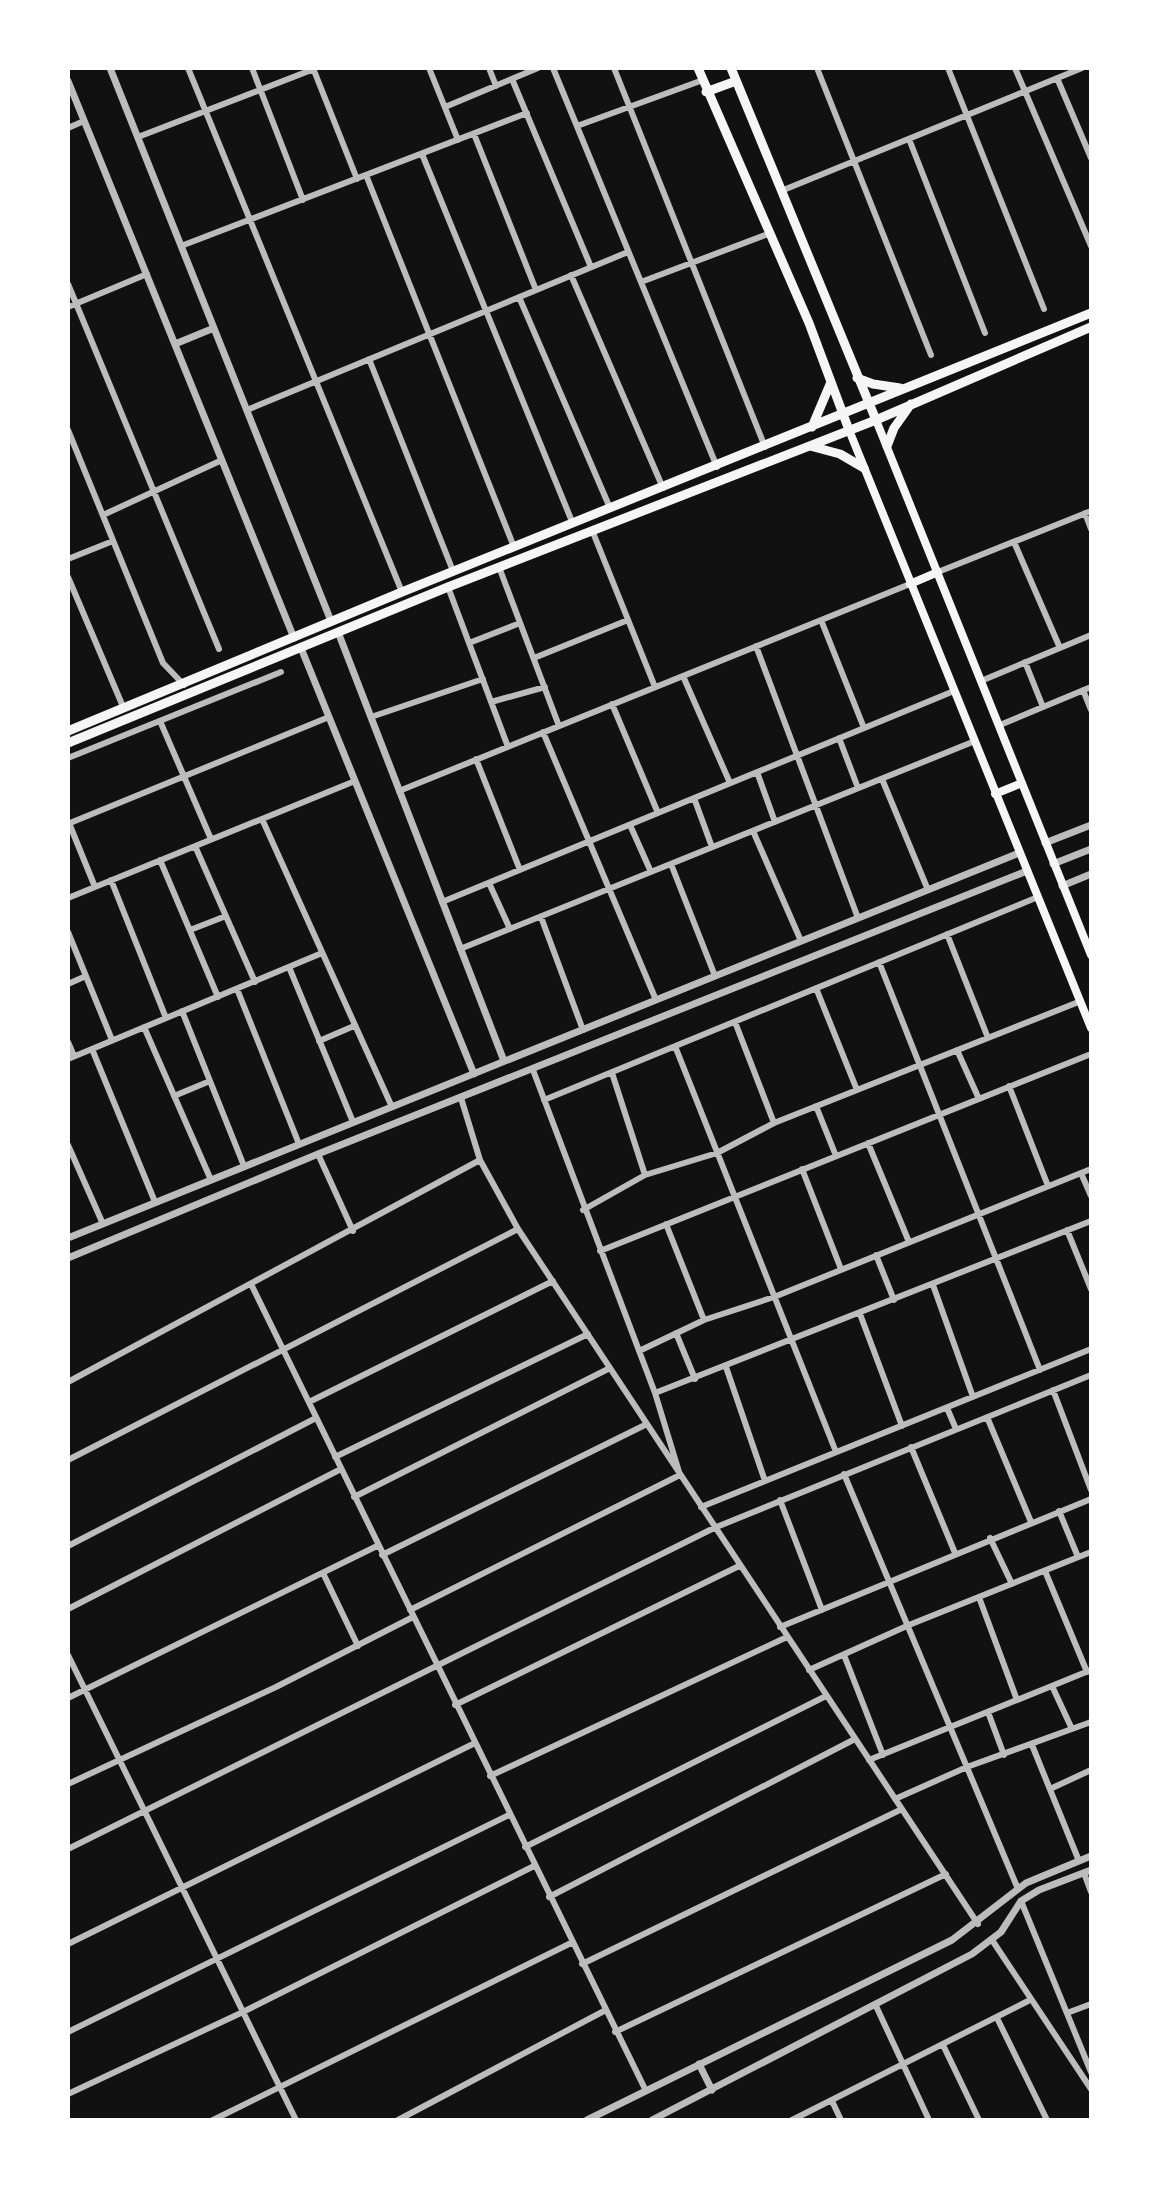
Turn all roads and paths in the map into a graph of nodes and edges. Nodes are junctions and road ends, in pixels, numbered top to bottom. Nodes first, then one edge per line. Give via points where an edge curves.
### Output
1 (110, 68) edge
2 (188, 68) edge
3 (252, 68) edge
4 (429, 68) edge
5 (489, 68) edge
6 (538, 68) edge
7 (553, 68) edge
8 (614, 68) edge
9 (698, 68) edge
10 (731, 68) edge
11 (817, 68) edge
12 (948, 68) edge
13 (1015, 68) edge
14 (314, 69) edge
15 (1079, 69) edge
16 (1057, 78) junction
17 (512, 79) junction
18 (703, 80) junction
19 (68, 81) edge
20 (736, 81) junction
21 (496, 86) junction
22 (261, 90) junction
23 (706, 92) junction
24 (1025, 92) junction
25 (445, 107) junction
26 (630, 107) junction
27 (206, 111) junction
28 (527, 113) junction
29 (967, 115) junction
30 (84, 121) junction
31 (577, 126) junction
32 (68, 128) edge
33 (474, 134) junction
34 (138, 137) junction
35 (909, 139) junction
36 (458, 140) junction
37 (422, 154) junction
38 (1091, 158) edge
39 (854, 161) junction
40 (366, 175) junction
41 (357, 179) junction
42 (781, 191) junction
43 (303, 200) junction
44 (250, 220) junction
45 (768, 234) junction
46 (181, 246) junction
47 (1091, 246) edge
48 (628, 252) junction
49 (692, 262) junction
50 (591, 267) junction
51 (147, 274) junction
52 (571, 275) junction
53 (641, 282) junction
54 (68, 284) edge
55 (536, 290) junction
56 (519, 297) junction
57 (76, 304) junction
58 (68, 307) edge
59 (1044, 309) dead end
60 (484, 311) junction
61 (1091, 313) edge
62 (1091, 327) edge
63 (214, 328) junction
64 (985, 333) dead end
65 (429, 334) junction
66 (175, 344) junction
67 (931, 355) dead end
68 (369, 359) junction
69 (857, 378) junction
70 (316, 381) junction
71 (831, 382) junction
72 (907, 388) junction
73 (914, 401) junction
74 (868, 402) junction
75 (247, 410) junction
76 (843, 413) junction
77 (876, 420) junction
78 (811, 427) junction
79 (68, 430) edge
80 (849, 430) junction
81 (810, 446) junction
82 (887, 446) junction
83 (765, 447) junction
84 (222, 460) junction
85 (717, 467) junction
86 (864, 468) junction
87 (663, 488) junction
88 (154, 492) junction
89 (610, 508) junction
90 (1088, 512) edge
91 (103, 515) junction
92 (573, 524) junction
93 (1091, 529) edge
94 (592, 530) junction
95 (113, 541) junction
96 (1014, 542) junction
97 (514, 547) junction
98 (68, 559) edge
99 (499, 567) junction
100 (453, 571) junction
101 (938, 572) junction
102 (68, 577) edge
103 (910, 584) junction
104 (448, 587) junction
105 (402, 592) junction
106 (628, 620) junction
107 (821, 620) junction
108 (331, 621) junction
109 (520, 623) junction
110 (338, 632) junction
111 (1091, 636) edge
112 (294, 638) junction
113 (469, 643) junction
114 (756, 646) junction
115 (301, 648) junction
116 (1060, 648) junction
117 (219, 649) dead end
118 (534, 658) junction
119 (1025, 662) junction
120 (281, 672) dead end
121 (683, 676) junction
122 (483, 679) junction
123 (981, 681) junction
124 (545, 687) junction
125 (655, 687) junction
126 (1091, 687) edge
127 (185, 690) junction
128 (1083, 690) junction
129 (954, 691) junction
130 (491, 702) junction
131 (612, 704) junction
132 (1043, 707) junction
133 (191, 708) junction
134 (124, 709) junction
135 (1091, 710) edge
136 (329, 717) junction
137 (371, 717) junction
138 (160, 721) junction
139 (1000, 725) junction
140 (559, 726) junction
141 (864, 728) junction
142 (68, 731) edge
143 (543, 732) junction
144 (839, 738) junction
145 (975, 741) junction
146 (68, 743) edge
147 (508, 747) junction
148 (797, 756) junction
149 (68, 758) edge
150 (476, 759) junction
151 (757, 772) junction
152 (185, 776) junction
153 (882, 779) junction
154 (355, 781) junction
155 (730, 783) junction
156 (1022, 783) junction
157 (858, 788) junction
158 (399, 791) junction
159 (995, 794) junction
160 (694, 798) junction
161 (816, 805) junction
162 (658, 813) junction
163 (262, 819) junction
164 (69, 821) edge
165 (775, 822) junction
166 (630, 825) junction
167 (1091, 825) edge
168 (753, 831) junction
169 (211, 839) junction
170 (589, 842) junction
171 (1045, 843) junction
172 (195, 846) junction
173 (712, 847) junction
174 (1091, 849) edge
175 (1019, 853) junction
176 (160, 860) junction
177 (671, 864) junction
178 (1053, 864) junction
179 (520, 870) junction
180 (1027, 871) junction
181 (651, 872) junction
182 (1091, 874) edge
183 (111, 880) junction
184 (489, 883) junction
185 (1062, 886) junction
186 (95, 887) junction
187 (610, 888) junction
188 (928, 890) junction
189 (1038, 897) junction
190 (68, 898) edge
191 (442, 902) junction
192 (226, 916) junction
193 (541, 917) junction
194 (858, 918) junction
195 (510, 929) junction
196 (190, 930) junction
197 (68, 932) edge
198 (947, 934) junction
199 (801, 941) junction
200 (460, 949) junction
201 (322, 953) junction
202 (1091, 955) edge
203 (879, 962) junction
204 (289, 967) junction
205 (86, 976) junction
206 (715, 976) junction
207 (255, 982) junction
208 (68, 984) edge
209 (816, 988) junction
210 (237, 989) junction
211 (218, 997) junction
212 (656, 1000) junction
213 (1081, 1001) junction
214 (182, 1011) junction
215 (624, 1013) junction
216 (166, 1018) junction
217 (735, 1022) junction
218 (354, 1026) junction
219 (144, 1027) junction
220 (1091, 1028) edge
221 (583, 1030) junction
222 (631, 1031) junction
223 (988, 1038) junction
224 (112, 1040) junction
225 (319, 1041) junction
226 (68, 1042) edge
227 (675, 1046) junction
228 (92, 1049) junction
229 (957, 1050) junction
230 (1091, 1054) edge
231 (71, 1057) edge
232 (504, 1061) junction
233 (920, 1065) junction
234 (533, 1070) junction
235 (612, 1073) junction
236 (474, 1074) junction
237 (210, 1081) junction
238 (1009, 1086) junction
239 (857, 1090) junction
240 (174, 1096) junction
241 (461, 1098) junction
242 (979, 1099) junction
243 (544, 1100) junction
244 (816, 1106) junction
245 (392, 1107) junction
246 (940, 1114) junction
247 (353, 1122) junction
248 (774, 1123) junction
249 (868, 1143) junction
250 (299, 1144) junction
251 (68, 1145) edge
252 (717, 1153) junction
253 (318, 1154) junction
254 (836, 1156) junction
255 (480, 1160) junction
256 (244, 1166) junction
257 (802, 1169) junction
258 (1091, 1169) edge
259 (1081, 1173) junction
260 (645, 1175) junction
261 (211, 1180) junction
262 (1048, 1186) junction
263 (1091, 1196) edge
264 (734, 1197) junction
265 (155, 1202) junction
266 (583, 1210) junction
267 (979, 1214) junction
268 (114, 1219) junction
269 (1091, 1221) edge
270 (103, 1224) junction
271 (666, 1224) junction
272 (518, 1229) junction
273 (1067, 1230) junction
274 (353, 1231) junction
275 (121, 1237) junction
276 (68, 1238) edge
277 (909, 1242) junction
278 (600, 1251) junction
279 (876, 1255) junction
280 (68, 1258) edge
281 (998, 1258) junction
282 (841, 1269) junction
283 (553, 1281) junction
284 (933, 1285) junction
285 (252, 1286) junction
286 (1091, 1289) edge
287 (774, 1297) junction
288 (894, 1300) junction
289 (860, 1314) junction
290 (704, 1320) junction
291 (676, 1333) junction
292 (588, 1334) junction
293 (793, 1341) junction
294 (1091, 1349) edge
295 (283, 1350) junction
296 (639, 1351) junction
297 (726, 1367) junction
298 (610, 1368) junction
299 (1040, 1370) junction
300 (1091, 1375) edge
301 (695, 1379) junction
302 (68, 1382) edge
303 (1053, 1390) junction
304 (655, 1393) junction
305 (973, 1397) junction
306 (309, 1402) junction
307 (947, 1408) junction
308 (987, 1417) junction
309 (316, 1418) junction
310 (647, 1424) junction
311 (902, 1426) junction
312 (956, 1429) junction
313 (911, 1447) junction
314 (836, 1452) junction
315 (335, 1457) junction
316 (68, 1460) edge
317 (341, 1469) junction
318 (844, 1474) junction
319 (680, 1475) junction
320 (765, 1481) junction
321 (1091, 1490) edge
322 (354, 1497) junction
323 (1091, 1499) edge
324 (780, 1500) junction
325 (701, 1507) junction
326 (1059, 1511) junction
327 (1031, 1522) junction
328 (714, 1528) junction
329 (990, 1538) junction
330 (68, 1546) edge
331 (377, 1546) junction
332 (1091, 1552) edge
333 (955, 1553) junction
334 (382, 1555) junction
335 (1078, 1557) junction
336 (739, 1566) junction
337 (1045, 1571) junction
338 (323, 1573) junction
339 (891, 1582) junction
340 (1012, 1584) junction
341 (980, 1600) junction
342 (68, 1609) edge
343 (822, 1610) junction
344 (412, 1613) junction
345 (909, 1625) junction
346 (780, 1627) junction
347 (787, 1637) junction
348 (358, 1646) junction
349 (68, 1655) edge
350 (844, 1655) junction
351 (436, 1665) junction
352 (809, 1670) junction
353 (1089, 1671) edge
354 (1052, 1686) junction
355 (85, 1690) junction
356 (826, 1696) junction
357 (68, 1698) edge
358 (1017, 1700) junction
359 (455, 1705) junction
360 (988, 1712) junction
361 (1091, 1722) edge
362 (950, 1728) junction
363 (1072, 1729) junction
364 (855, 1739) junction
365 (475, 1743) junction
366 (1032, 1745) junction
367 (883, 1755) junction
368 (1004, 1755) junction
369 (119, 1758) junction
370 (869, 1760) junction
371 (967, 1767) junction
372 (1091, 1770) edge
373 (490, 1776) junction
374 (68, 1784) edge
375 (1050, 1789) junction
376 (895, 1799) junction
377 (902, 1809) junction
378 (145, 1812) junction
379 (509, 1815) junction
380 (525, 1847) junction
381 (68, 1849) edge
382 (1091, 1856) edge
383 (1079, 1861) junction
384 (534, 1866) junction
385 (1088, 1872) edge
386 (946, 1874) junction
387 (1018, 1889) junction
388 (183, 1890) junction
389 (1091, 1892) edge
390 (549, 1897) junction
391 (1021, 1901) junction
392 (978, 1924) junction
393 (992, 1940) junction
394 (571, 1943) junction
395 (68, 1944) edge
396 (218, 1960) junction
397 (582, 1964) junction
398 (1030, 2000) junction
399 (1091, 2004) edge
400 (876, 2006) junction
401 (604, 2011) junction
402 (243, 2012) junction
403 (1067, 2013) junction
404 (997, 2018) junction
405 (68, 2032) edge
406 (615, 2032) junction
407 (943, 2045) junction
408 (1088, 2055) edge
409 (699, 2064) junction
410 (904, 2066) junction
411 (1091, 2072) edge
412 (280, 2088) junction
413 (1091, 2089) edge
414 (712, 2090) junction
415 (646, 2091) junction
416 (68, 2094) edge
417 (832, 2101) junction
418 (655, 2119) edge
419 (213, 2120) edge
420 (296, 2120) edge
421 (398, 2120) edge
422 (587, 2120) edge
423 (792, 2120) edge
424 (841, 2120) edge
425 (929, 2120) edge
426 (979, 2120) edge
427 (1047, 2120) edge

1 - 34 street
2 - 27 street
3 - 22 street
4 - 25 street
5 - 21 street
6 - 17 street
7 - 31 street
8 - 26 street
9 - 18 main road
10 - 20 main road
11 - 39 street
12 - 29 street
13 - 24 street
14 - 22 street
14 - 41 street
15 - 16 street
16 - 24 street
16 - 38 street
17 - 21 street
17 - 28 street
18 - 23 main road
18 - 26 street
19 - 30 street
20 - 23 main road
20 - 42 main road
21 - 25 street
22 - 27 street
22 - 43 street
23 - 45 main road
24 - 29 street
24 - 47 street
25 - 36 street
26 - 31 street
26 - 49 street
27 - 34 street
27 - 44 street
28 - 33 street
28 - 50 street
29 - 35 street
29 - 59 street
30 - 32 street
30 - 51 street
31 - 48 street
33 - 36 street
33 - 55 street
34 - 46 street
35 - 39 street
35 - 64 street
36 - 37 street
37 - 40 street
37 - 60 street
39 - 42 street
39 - 67 street
40 - 41 street
40 - 65 street
41 - 43 street
42 - 69 main road
43 - 44 street
44 - 46 street
44 - 70 street
45 - 49 street
45 - 71 main road
46 - 63 street
48 - 50 street
48 - 53 street
49 - 53 street
49 - 83 street
50 - 52 street
51 - 57 street
51 - 66 street
52 - 55 street
52 - 87 street
53 - 85 street
54 - 57 street
55 - 56 street
56 - 60 street
56 - 89 street
57 - 58 street
57 - 88 street
60 - 65 street
60 - 92 street
61 - 72 main road
62 - 73 main road
63 - 66 street
63 - 75 street
65 - 68 street
65 - 97 street
66 - 84 street
68 - 70 street
68 - 100 street
69 - 72 main road
69 - 74 main road
70 - 75 street
70 - 105 street
71 - 76 main road
71 - 78 main road
72 - 74 main road
73 - 77 main road
73 - 82 main road
74 - 76 main road
74 - 77 main road
75 - 108 street
76 - 78 main road
76 - 80 main road
77 - 80 main road
77 - 82 main road
78 - 83 main road
79 - 91 street
80 - 81 main road
80 - 86 main road
81 - 86 main road
81 - 94 main road
82 - 101 main road
83 - 85 main road
84 - 88 street
84 - 112 street
85 - 87 main road
86 - 103 main road
87 - 89 main road
88 - 91 street
88 - 117 street
89 - 92 main road
90 - 93 street
90 - 96 street
91 - 95 street
92 - 97 main road
94 - 99 main road
94 - 106 street
95 - 98 street
95 - 127 street via 163,663
96 - 101 street
96 - 116 street
97 - 100 main road
99 - 104 main road
99 - 109 street
100 - 105 main road
101 - 103 main road
101 - 123 main road
102 - 134 street
103 - 107 street
103 - 129 main road
104 - 110 main road
104 - 113 street
105 - 108 main road
106 - 118 street
106 - 125 street
107 - 114 street
107 - 141 street
108 - 112 main road
109 - 113 street
109 - 118 street
110 - 115 main road
110 - 137 street
111 - 116 street
112 - 127 main road
113 - 122 street
114 - 121 street
114 - 148 street
115 - 127 main road
115 - 136 street
116 - 119 street
118 - 124 street
119 - 123 street
119 - 132 street
120 - 133 street
121 - 125 street
121 - 155 street
122 - 130 street
122 - 137 street
123 - 139 main road
124 - 130 street
124 - 140 street
125 - 131 street
126 - 128 street
127 - 133 street
127 - 134 main road
127 - 146 main road
128 - 132 street
128 - 135 street
129 - 141 street
129 - 145 main road
130 - 147 street
131 - 140 street
131 - 162 street
132 - 139 street
133 - 138 street
134 - 142 main road
136 - 152 street
136 - 154 street
137 - 158 street
138 - 149 street
138 - 152 street
139 - 156 main road
140 - 143 street
141 - 144 street
143 - 147 street
143 - 170 street
144 - 148 street
144 - 157 street
145 - 153 street
145 - 159 main road
147 - 150 street
148 - 151 street
148 - 161 street
150 - 158 street
150 - 179 street
151 - 155 street
151 - 165 street
152 - 164 street
152 - 169 street
153 - 157 street
153 - 188 street
154 - 163 street
154 - 236 street
155 - 160 street
156 - 159 main road
156 - 171 main road
157 - 161 street
158 - 191 street
159 - 175 main road
160 - 162 street
160 - 173 street
161 - 165 street
161 - 194 street
162 - 166 street
163 - 169 street
163 - 201 street
164 - 186 street
165 - 168 street
166 - 170 street
166 - 181 street
167 - 171 street
168 - 173 street
168 - 199 street
169 - 172 street
170 - 179 street
170 - 187 street
171 - 178 main road
172 - 176 street
172 - 192 street
173 - 177 street
174 - 178 street
175 - 180 main road
175 - 188 street
176 - 183 street
176 - 196 street
177 - 181 street
177 - 206 street
178 - 185 main road
179 - 184 street
180 - 189 main road
180 - 222 street
181 - 187 street
182 - 185 street
183 - 186 street
183 - 216 street
184 - 191 street
184 - 195 street
185 - 202 main road
186 - 190 street
187 - 193 street
187 - 212 street
188 - 194 street
189 - 198 street
189 - 213 main road
191 - 200 street
192 - 196 street
192 - 207 street
193 - 195 street
193 - 221 street
194 - 199 street
195 - 200 street
196 - 211 street
197 - 205 street
198 - 203 street
198 - 223 street
199 - 206 street
200 - 232 street
201 - 204 street
201 - 218 street
203 - 209 street
203 - 233 street
204 - 207 street
204 - 225 street
205 - 208 street
205 - 224 street
206 - 212 street
207 - 210 street
209 - 217 street
209 - 239 street
210 - 211 street
210 - 250 street
211 - 214 street
212 - 215 street
213 - 220 main road
213 - 223 street
214 - 216 street
214 - 237 street
215 - 221 street
215 - 222 street
216 - 219 street
217 - 227 street
217 - 248 street
218 - 225 street
218 - 245 street
219 - 224 street
219 - 240 street
221 - 232 street
222 - 234 street
223 - 229 street
224 - 228 street
225 - 247 street
226 - 231 street
227 - 235 street
227 - 252 street
228 - 231 street
228 - 265 street
229 - 233 street
229 - 242 street
230 - 238 street
232 - 236 street
233 - 239 street
233 - 246 street
234 - 241 street
234 - 243 street
235 - 243 street
235 - 260 street
236 - 245 street
237 - 240 street
237 - 256 street
238 - 242 street
238 - 262 street
239 - 244 street
240 - 261 street
241 - 253 street
241 - 255 street
242 - 246 street
243 - 266 street
244 - 248 street
244 - 254 street
245 - 247 street
246 - 249 street
246 - 267 street
247 - 250 street
248 - 252 street
249 - 254 street
249 - 277 street
250 - 256 street
251 - 270 street
252 - 260 street
252 - 264 street
253 - 274 street
253 - 275 street
254 - 257 street
255 - 272 street
255 - 274 street
256 - 261 street
257 - 264 street
257 - 282 street
258 - 259 street
259 - 262 street
259 - 263 street
260 - 266 street
261 - 265 street
262 - 267 street
264 - 271 street
264 - 287 street
265 - 268 street
266 - 278 street
267 - 277 street
267 - 281 street
268 - 270 street
268 - 275 street
269 - 273 street
270 - 276 street
271 - 278 street
271 - 290 street
272 - 283 street
272 - 295 street
273 - 281 street
273 - 286 street
274 - 285 street
275 - 280 street
277 - 279 street
278 - 296 street
279 - 282 street
279 - 288 street
281 - 284 street
281 - 299 street
282 - 287 street
283 - 292 street
283 - 306 street
284 - 288 street
284 - 305 street
285 - 295 street
285 - 302 street
287 - 290 street
287 - 293 street
288 - 289 street
289 - 293 street
289 - 311 street
290 - 291 street
291 - 296 street
291 - 301 street
292 - 298 street
292 - 315 street
293 - 297 street
293 - 314 street
294 - 299 street
295 - 306 street
295 - 316 street
296 - 304 street
297 - 301 street
297 - 320 street
298 - 310 street
298 - 322 street
299 - 305 street
300 - 303 street
301 - 304 street
303 - 308 street
303 - 321 street
304 - 319 street
305 - 307 street
306 - 309 street
307 - 311 street
307 - 312 street
308 - 312 street
308 - 327 street
309 - 315 street
309 - 330 street
310 - 319 street
310 - 334 street
311 - 314 street
312 - 313 street
313 - 318 street
313 - 333 street
314 - 320 street
315 - 317 street
317 - 322 street
317 - 342 street
318 - 324 street
318 - 339 street
319 - 325 street
319 - 344 street
320 - 325 street
322 - 331 street
323 - 326 street
324 - 328 street
324 - 343 street
325 - 328 street
326 - 327 street
326 - 335 street
327 - 329 street
328 - 336 street
328 - 351 street
329 - 333 street
329 - 340 street
331 - 334 street
331 - 338 street
332 - 335 street
333 - 339 street
334 - 344 street
335 - 337 street
336 - 346 street
336 - 359 street
337 - 340 street
337 - 353 street
338 - 348 street
338 - 355 street
339 - 343 street
339 - 345 street
340 - 341 street
341 - 345 street
341 - 358 street
343 - 346 street
344 - 348 street
344 - 351 street
345 - 350 street
345 - 362 street
346 - 347 street
347 - 352 street
347 - 373 street
348 - 369 street
349 - 355 street
350 - 352 street
350 - 367 street
351 - 359 street
351 - 378 street
352 - 356 street
353 - 354 street
354 - 358 street
354 - 363 street
355 - 357 street
355 - 369 street
356 - 364 street
356 - 380 street
358 - 360 street
359 - 365 street
360 - 362 street
360 - 368 street
361 - 363 street
362 - 367 street
362 - 371 street
363 - 366 street
364 - 370 street
364 - 390 street
365 - 373 street
365 - 388 street
366 - 368 street
366 - 375 street
367 - 370 street
368 - 371 street
369 - 374 street
369 - 378 street
370 - 376 street
371 - 376 street
371 - 387 street
372 - 375 street
373 - 379 street
375 - 383 street
376 - 377 street
377 - 386 street
377 - 397 street
378 - 381 street
378 - 388 street
379 - 380 street
379 - 396 street
380 - 384 street
382 - 383 street
383 - 387 street
384 - 390 street
384 - 402 street
385 - 389 street
385 - 391 street
386 - 392 street
386 - 406 street
387 - 392 street
388 - 395 street
388 - 396 street
390 - 394 street
391 - 393 street
391 - 403 street
392 - 409 street
393 - 398 street
393 - 400 street
394 - 397 street
394 - 412 street
396 - 402 street
396 - 405 street
397 - 401 street
398 - 404 street
398 - 413 street
399 - 403 street
400 - 410 street
400 - 414 street
401 - 406 street
401 - 421 street
402 - 412 street
402 - 416 street
403 - 408 street
404 - 407 street
404 - 427 street
406 - 415 street
407 - 410 street
407 - 426 street
408 - 411 street
409 - 414 street
409 - 415 street
410 - 417 street
410 - 425 street
412 - 419 street
412 - 420 street
414 - 418 street
415 - 422 street
417 - 423 street
417 - 424 street

